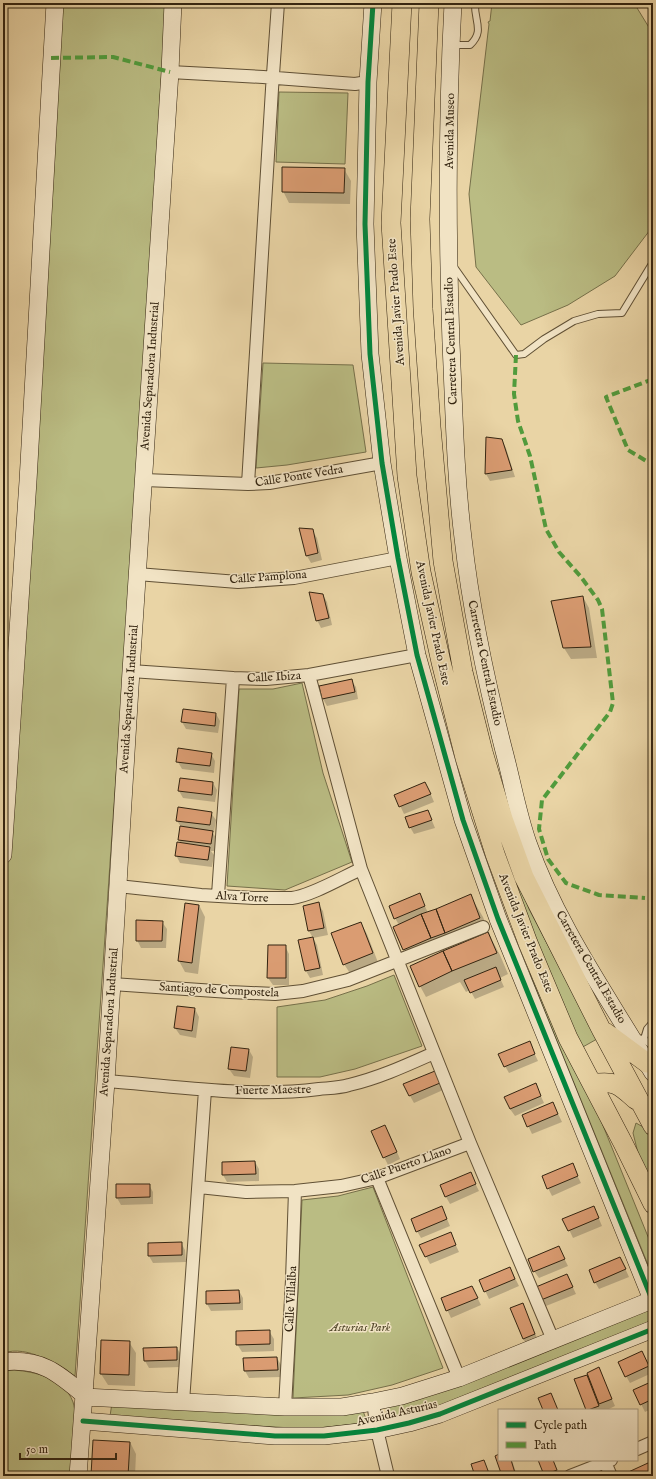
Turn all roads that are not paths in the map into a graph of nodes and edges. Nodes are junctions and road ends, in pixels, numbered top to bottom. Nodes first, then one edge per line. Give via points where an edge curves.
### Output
1 (55, 3) edge
2 (173, 3) edge
3 (278, 3) edge
4 (373, 3) edge
5 (402, 3) edge
6 (429, 3) edge
7 (453, 3) edge
8 (475, 3) edge
9 (451, 45) junction
10 (170, 72) junction
11 (272, 77) junction
12 (368, 82) junction
13 (448, 260) junction
14 (653, 262) edge
15 (382, 463) junction
16 (144, 480) junction
17 (248, 484) junction
18 (398, 558) junction
19 (137, 574) junction
20 (417, 655) junction
21 (131, 671) junction
22 (309, 675) junction
23 (233, 678) junction
24 (3, 855) edge
25 (361, 869) junction
26 (118, 886) junction
27 (218, 895) junction
28 (483, 927) dead end
29 (397, 960) junction
30 (112, 984) junction
31 (653, 1022) edge
32 (601, 1029) junction
33 (638, 1038) junction
34 (434, 1053) junction
35 (651, 1061) edge
36 (106, 1081) junction
37 (592, 1084) junction
38 (205, 1090) junction
39 (642, 1105) junction
40 (653, 1126) edge
41 (470, 1143) junction
42 (377, 1178) junction
43 (198, 1187) junction
44 (294, 1192) junction
45 (653, 1204) edge
46 (652, 1301) edge
47 (653, 1329) edge
48 (553, 1340) junction
49 (3, 1362) edge
50 (459, 1378) junction
51 (84, 1396) junction
52 (183, 1402) junction
53 (373, 1402) junction
54 (285, 1407) junction
55 (83, 1421) junction
56 (377, 1430) junction
57 (653, 1442) edge
58 (638, 1449) edge
59 (608, 1461) edge
60 (78, 1476) edge
61 (388, 1476) edge
62 (570, 1476) edge
63 (611, 1476) edge

1 - 24 street via 28,481
2 - 10 street, Avenida Separadora Industrial
3 - 11 street
4 - 12 street
5 - 37 main road, Avenida Javier Prado Este via 391,223 407,476 421,572 465,758 495,854 528,943 568,1038
6 - 32 main road, Avenida Javier Prado Este via 420,219 423,309 443,561 463,672 503,819 524,877
7 - 9 street, Avenida Museo
8 - 9 lane via 479,32 475,41 470,45
9 - 13 street, Avenida Museo
10 - 11 street
10 - 16 street, Avenida Separadora Industrial
11 - 12 street via 355,84
11 - 17 street
12 - 15 street via 365,224 370,354
13 - 14 lane via 516,355 524,354 574,321 598,314 622,313
13 - 33 street, Carretera Central Estadio via 456,456 463,538 476,625 498,726 528,842 548,892 581,954
15 - 17 street, Calle Ponte Vedra
15 - 18 street
16 - 17 street, Calle Ponte Vedra
16 - 19 street, Avenida Separadora Industrial
18 - 19 street, Calle Pamplona via 294,578 238,582
18 - 20 street
19 - 21 street, Avenida Separadora Industrial
20 - 22 street, Calle Ibiza
20 - 46 street via 463,820 498,919
21 - 23 street, Calle Ibiza
21 - 26 street, Avenida Separadora Industrial
22 - 23 street, Calle Ibiza via 266,679
22 - 25 street
23 - 27 street
25 - 27 street, Alva Torre via 297,898
25 - 29 street
26 - 27 street, Alva Torre
26 - 30 street, Avenida Separadora Industrial
28 - 29 street, Santiago de Compostela
29 - 30 street, Santiago de Compostela via 348,980 304,991 275,994
29 - 34 street
30 - 36 street, Avenida Separadora Industrial
31 - 33 lane
32 - 35 main road
32 - 39 main road, Avenida Javier Prado Este
33 - 35 street, Carretera Central Estadio
34 - 38 street, Fuerte Maestre via 348,1086 275,1093
34 - 41 street
36 - 38 street, Fuerte Maestre
36 - 51 street, Avenida Separadora Industrial
37 - 39 main road via 616,1084
37 - 45 main road, Avenida Javier Prado Este
38 - 43 street
39 - 40 main road, Avenida Javier Prado Este
41 - 42 street, Calle Puerto Llano
41 - 48 street
42 - 44 street, Calle Puerto Llano
42 - 50 street
43 - 44 street, Calle Puerto Llano via 246,1192
43 - 52 street
44 - 54 street, Calle Villalba
46 - 48 street, Avenida Asturias
47 - 56 street, Avenida Asturias via 440,1414
48 - 50 street, Avenida Asturias
49 - 51 street via 33,1363 52,1369
50 - 53 street, Avenida Asturias via 402,1396
51 - 52 street, Avenida Asturias
51 - 55 street, Avenida Separadora Industrial
52 - 54 street, Avenida Asturias
53 - 54 street, Avenida Asturias via 342,1407
53 - 56 street
55 - 56 street, Avenida Asturias via 275,1436 324,1436
55 - 60 street, Avenida Separadora Industrial
56 - 61 street
57 - 58 street
59 - 62 street
59 - 63 street

